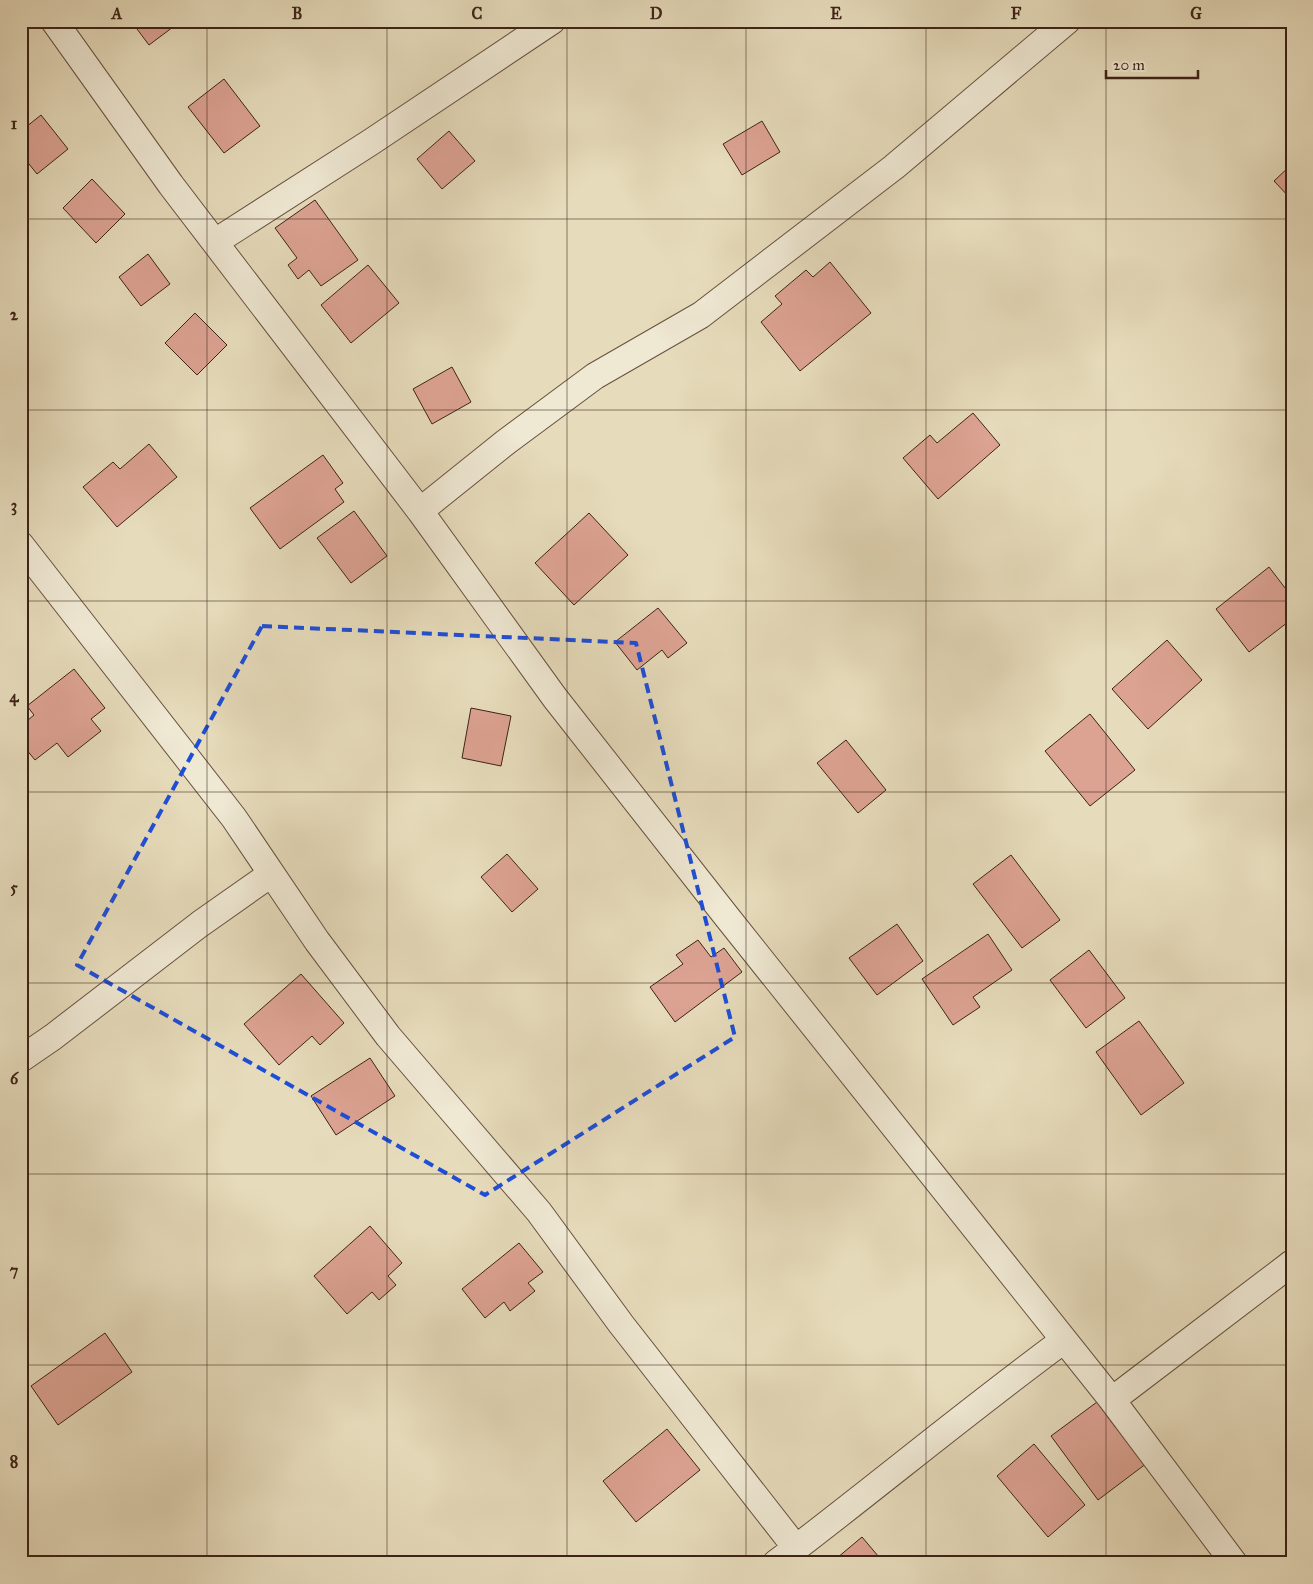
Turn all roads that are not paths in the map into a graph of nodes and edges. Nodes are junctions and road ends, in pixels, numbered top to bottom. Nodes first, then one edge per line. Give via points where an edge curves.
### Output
1 (54, 21) edge
2 (552, 21) edge
3 (1067, 21) edge
4 (215, 242) junction
5 (420, 511) junction
6 (21, 545) edge
7 (271, 874) junction
8 (21, 1059) edge
9 (1292, 1263) edge
10 (1064, 1340) junction
11 (1112, 1400) junction
12 (786, 1555) edge
13 (1234, 1563) edge

1 - 4 street
2 - 4 street
3 - 5 street via 894,166 701,315 595,376
4 - 5 street
5 - 10 street via 555,698
6 - 7 street via 234,818
7 - 8 street
7 - 12 street via 388,1036 539,1212
9 - 11 street
10 - 11 street
10 - 12 street
11 - 13 street

